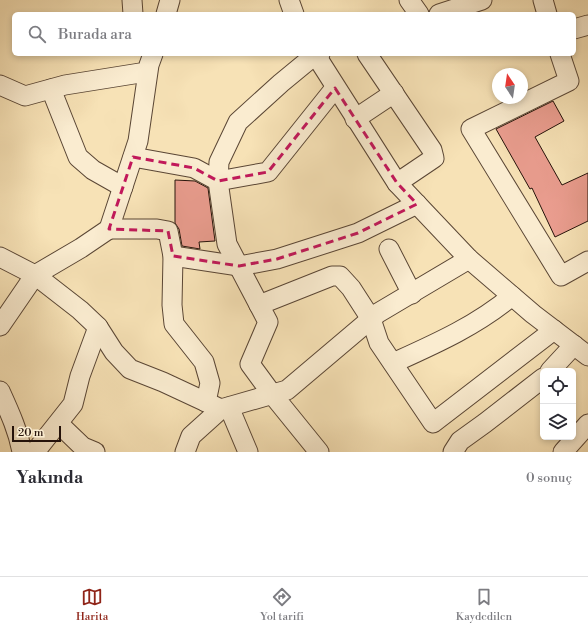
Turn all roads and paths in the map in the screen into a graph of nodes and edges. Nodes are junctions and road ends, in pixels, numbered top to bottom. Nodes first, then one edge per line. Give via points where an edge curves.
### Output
1 (132, 0) edge
2 (170, 0) edge
3 (289, 0) edge
4 (482, 0) edge
5 (543, 0) edge
6 (133, 12) edge
7 (167, 12) edge
8 (293, 12) edge
9 (445, 12) edge
10 (546, 12) edge
11 (588, 25) edge
12 (576, 28) edge
13 (138, 56) edge
14 (152, 56) edge
15 (315, 56) edge
16 (318, 56) edge
17 (368, 56) edge
18 (561, 56) edge
19 (140, 73) junction
20 (0, 85) edge
21 (335, 88) junction
22 (51, 89) junction
23 (394, 93) junction
24 (144, 105) junction
25 (355, 119) junction
26 (133, 156) junction
27 (218, 181) junction
28 (397, 183) junction
29 (123, 187) junction
30 (417, 204) junction
31 (109, 229) junction
32 (389, 249) dead end
33 (173, 256) junction
34 (0, 257) edge
35 (469, 259) junction
36 (588, 261) edge
37 (239, 266) junction
38 (35, 275) junction
39 (412, 294) junction
40 (512, 296) junction
41 (260, 305) junction
42 (371, 319) junction
43 (0, 326) edge
44 (98, 327) junction
45 (554, 330) junction
46 (581, 350) edge
47 (393, 363) junction
48 (554, 368) edge
49 (540, 380) edge
50 (0, 391) edge
51 (272, 394) junction
52 (219, 406) junction
53 (59, 424) junction
54 (588, 424) edge
55 (8, 431) edge
56 (22, 452) edge
57 (35, 452) edge
58 (95, 452) edge
59 (184, 452) edge
60 (248, 452) edge
61 (319, 452) edge
62 (454, 452) edge
63 (562, 452) edge

1 - 6 street
2 - 7 street
3 - 8 street
4 - 9 street
5 - 10 street
11 - 12 street
13 - 19 street
14 - 24 street
15 - 27 street via 238,122 219,162
16 - 21 street
17 - 23 street
18 - 36 street via 569,81 471,130 561,276
19 - 22 street
19 - 24 street
20 - 22 street via 25,96
21 - 25 street
21 - 27 street via 268,172
22 - 29 street via 78,157 93,170
23 - 25 street
23 - 28 street via 432,150 434,158
24 - 26 street
25 - 28 street
26 - 27 street via 194,168
26 - 29 street
27 - 37 street via 227,244
28 - 30 street
29 - 31 street
30 - 35 street
30 - 37 street via 351,235 277,259
31 - 33 street via 157,228 168,231
31 - 38 street
32 - 39 street
33 - 37 street
33 - 52 street via 174,324 204,362
34 - 38 street
35 - 39 street
35 - 40 street
37 - 41 street
38 - 43 street
38 - 44 street
39 - 42 street
40 - 45 street
40 - 47 street via 464,329
41 - 42 street via 332,276 340,276
41 - 51 street via 268,322 250,364
42 - 47 street via 379,343
42 - 51 street via 286,390
44 - 52 street via 114,352 130,369
44 - 53 street via 80,376 74,404
45 - 46 street
45 - 47 street via 433,423
46 - 48 street
49 - 62 street via 460,441
50 - 55 street
51 - 52 street
51 - 61 street
52 - 59 street via 191,436
52 - 60 street
53 - 57 street
53 - 58 street via 83,447
54 - 63 street
55 - 56 street

